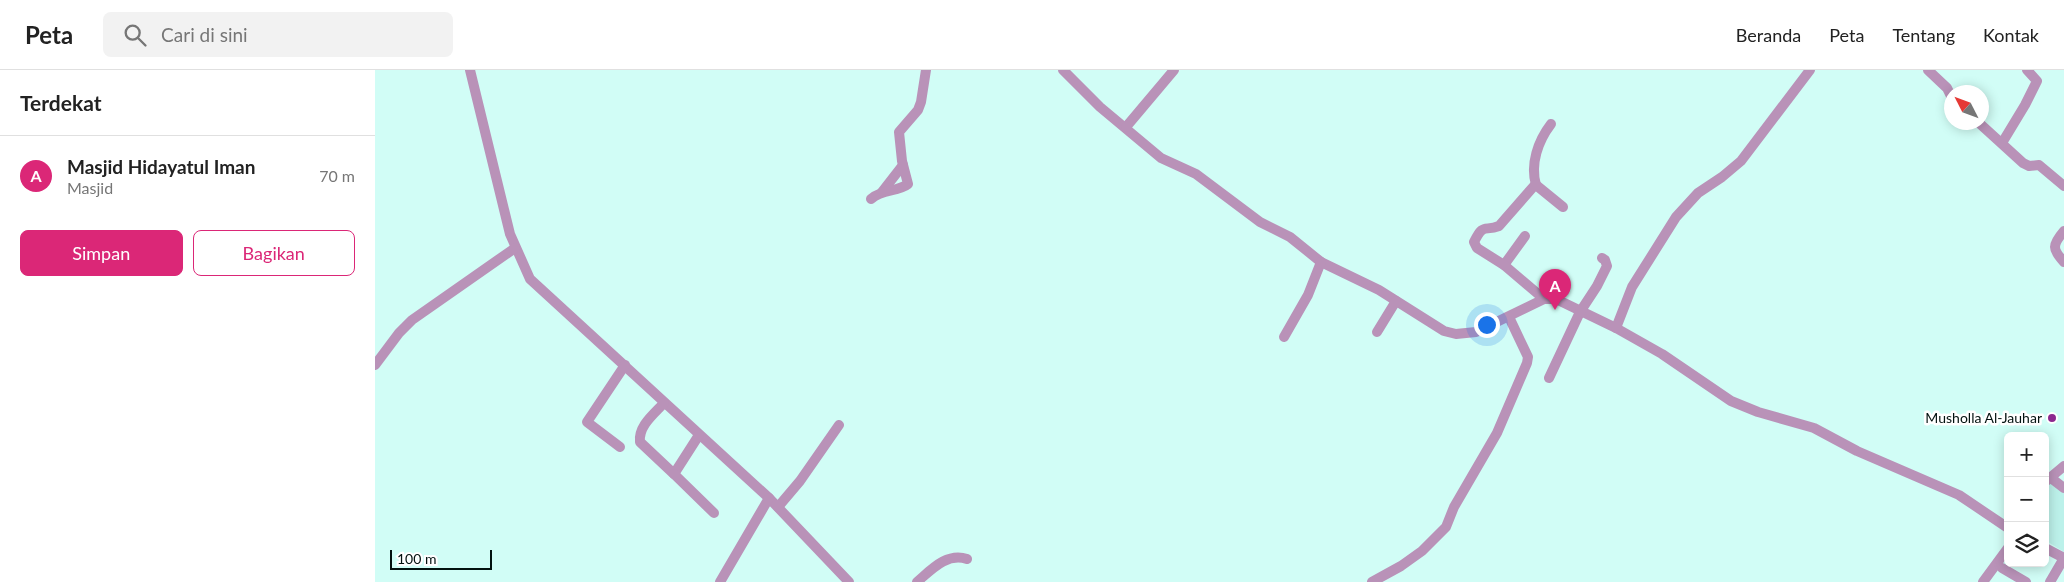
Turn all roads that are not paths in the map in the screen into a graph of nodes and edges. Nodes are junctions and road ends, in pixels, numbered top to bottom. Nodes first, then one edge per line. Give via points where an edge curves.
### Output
1 (470, 70) edge
2 (926, 70) edge
3 (1063, 70) edge
4 (1174, 70) edge
5 (1810, 70) edge
6 (1929, 70) edge
7 (2027, 70) edge
8 (1944, 85) edge
9 (1551, 124) dead end
10 (1126, 127) junction
11 (1987, 130) edge
12 (2002, 143) junction
13 (903, 165) junction
14 (1536, 185) junction
15 (2064, 186) edge
16 (882, 192) junction
17 (871, 199) dead end
18 (1563, 207) dead end
19 (2064, 231) edge
20 (1525, 236) dead end
21 (515, 248) junction
22 (1602, 258) dead end
23 (1321, 262) junction
24 (2064, 262) edge
25 (1504, 265) junction
26 (1544, 299) junction
27 (1397, 301) junction
28 (1580, 312) junction
29 (1509, 317) junction
30 (1616, 328) junction
31 (1377, 332) dead end
32 (1284, 337) dead end
33 (375, 365) edge
34 (625, 365) junction
35 (1549, 378) dead end
36 (664, 404) junction
37 (839, 425) dead end
38 (699, 436) junction
39 (620, 447) dead end
40 (2064, 466) edge
41 (674, 474) junction
42 (2049, 479) edge
43 (2049, 480) edge
44 (2064, 488) edge
45 (769, 498) junction
46 (778, 507) junction
47 (714, 513) dead end
48 (2004, 525) edge
49 (2049, 550) edge
50 (2004, 553) edge
51 (2064, 558) edge
52 (967, 559) dead end
53 (2002, 568) dead end
54 (720, 582) edge
55 (849, 582) edge
56 (917, 582) edge
57 (1372, 582) edge
58 (1983, 582) edge
59 (2027, 582) edge
60 (2050, 582) edge

1 - 21 street
2 - 13 street via 918,110 899,132
3 - 10 street via 1100,107
4 - 10 street
5 - 30 street via 1741,161 1698,193 1676,217 1632,287
6 - 8 street
7 - 12 street via 2037,81
9 - 14 street via 1539,144 1533,171
10 - 23 street via 1161,158 1196,174 1260,222 1290,237
11 - 12 street
12 - 15 street via 2023,163 2039,165
13 - 16 street
13 - 16 street via 907,186
14 - 18 street
14 - 25 street via 1499,226 1481,230 1474,242 1477,248
16 - 17 street
19 - 24 street via 2055,242 2055,249
20 - 25 street
21 - 33 street via 412,320
21 - 34 street via 530,279 539,289
22 - 28 street via 1607,266
23 - 27 street
23 - 32 street via 1308,295
25 - 26 street
26 - 28 street via 1556,299
26 - 29 street
27 - 29 street via 1440,329 1456,334 1476,332
27 - 31 street
28 - 30 street
28 - 35 street
29 - 57 street via 1527,363 1497,433 1441,534 1408,561
30 - 48 street via 1662,354 1731,401 1815,428 1857,451 1959,495
34 - 36 street
34 - 39 street via 587,422
36 - 38 street
36 - 41 street via 647,421 639,436 640,442
37 - 46 street
38 - 41 street
38 - 45 street
40 - 42 street
41 - 47 street
43 - 44 street
45 - 46 street
45 - 54 street
46 - 55 street
49 - 51 street
50 - 58 street
51 - 60 street
52 - 56 street via 955,557 945,560
53 - 59 street

